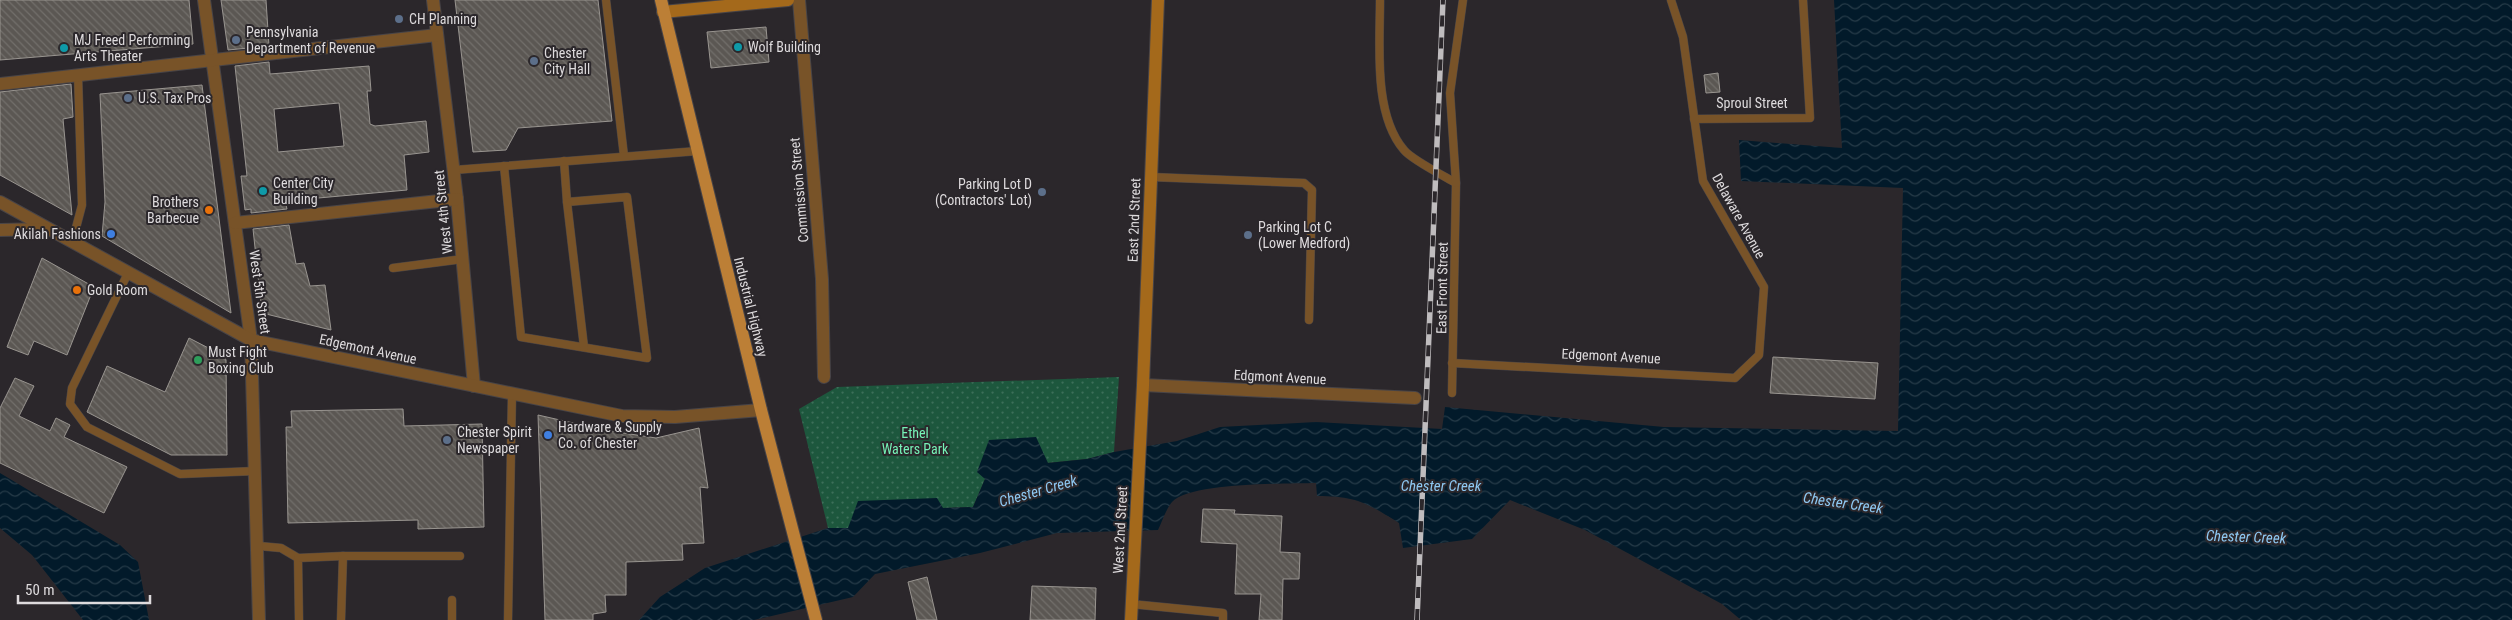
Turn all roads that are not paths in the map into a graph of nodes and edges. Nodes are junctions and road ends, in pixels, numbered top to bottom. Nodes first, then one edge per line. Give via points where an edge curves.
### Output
1 (204, 0) edge
2 (433, 0) edge
3 (606, 0) edge
4 (788, 0) edge
5 (798, 0) edge
6 (1158, 0) edge
7 (1380, 0) edge
8 (1463, 0) edge
9 (1671, 0) edge
10 (1803, 0) edge
11 (662, 6) edge
12 (437, 35) junction
13 (212, 60) junction
14 (78, 75) junction
15 (0, 84) edge
16 (1694, 119) junction
17 (698, 151) junction
18 (624, 156) junction
19 (564, 161) junction
20 (504, 166) junction
21 (454, 170) junction
22 (1151, 177) junction
23 (1456, 183) junction
24 (458, 199) junction
25 (0, 202) edge
26 (566, 202) junction
27 (235, 223) junction
28 (45, 229) junction
29 (0, 230) edge
30 (72, 243) junction
31 (463, 259) junction
32 (394, 268) dead end
33 (128, 273) junction
34 (1309, 320) dead end
35 (252, 340) junction
36 (584, 347) junction
37 (1759, 355) joint
38 (1452, 363) junction
39 (824, 377) dead end
40 (474, 386) junction
41 (1143, 386) junction
42 (1452, 393) dead end
43 (512, 394) junction
44 (1415, 398) dead end
45 (761, 410) junction
46 (1140, 441) joint
47 (256, 471) junction
48 (259, 546) junction
49 (343, 556) junction
50 (460, 556) dead end
51 (298, 558) junction
52 (452, 600) dead end
53 (1131, 604) junction
54 (259, 620) edge
55 (299, 620) edge
56 (341, 620) edge
57 (452, 620) edge
58 (508, 620) edge
59 (816, 620) edge
60 (1131, 620) edge
61 (1223, 620) edge

1 - 13 street, West 5th Street
2 - 12 street, West 4th Street
3 - 18 lane
4 - 11 street
5 - 39 street, Commission Street via 822,279
6 - 22 street, East 2nd Street
7 - 23 lane via 1381,84 1389,125 1404,151
8 - 23 lane, East Front Street via 1450,93
9 - 16 lane, Delaware Avenue via 1683,37
10 - 16 lane, Sproul Street via 1810,118
11 - 17 main road, Industrial Highway
12 - 13 street
12 - 21 street, West 4th Street
13 - 14 street
13 - 27 street, West 5th Street
14 - 15 street
14 - 30 lane via 82,205
16 - 37 lane, Delaware Avenue via 1703,181 1764,286
17 - 18 lane
17 - 45 main road, Industrial Highway
18 - 19 lane
19 - 20 lane
19 - 26 lane
20 - 21 lane
20 - 36 lane via 521,337
21 - 24 street, West 4th Street
22 - 34 lane via 1304,183 1312,190
22 - 41 street, East 2nd Street
23 - 38 lane, East Front Street
24 - 27 street
24 - 31 street, West 4th Street
25 - 28 street, Edgemont Avenue
26 - 36 lane
26 - 36 lane via 627,197 647,358
27 - 35 street, West 5th Street
28 - 29 street
28 - 30 street, Edgemont Avenue
30 - 33 street, Edgemont Avenue
31 - 32 lane
31 - 40 street, West 4th Street
33 - 35 street, Edgemont Avenue
33 - 47 lane via 72,388 70,404 87,428 180,474
35 - 40 street, Edgemont Avenue
35 - 47 street, West 5th Street
37 - 38 lane, Edgemont Avenue via 1735,378
38 - 42 lane, East Front Street
40 - 43 street, Edgemont Avenue
41 - 44 street, Edgmont Avenue
41 - 46 street, East 2nd Street
43 - 45 street, Edgemont Avenue via 622,416 675,417
43 - 58 lane
45 - 59 main road, Industrial Highway
46 - 53 street, West 2nd Street
47 - 48 street, West 5th Street
48 - 51 lane via 281,548
48 - 54 street, West 5th Street
49 - 50 lane
49 - 51 lane
49 - 56 lane
51 - 55 lane
52 - 57 lane
53 - 60 street, West 2nd Street
53 - 61 lane via 1223,613

